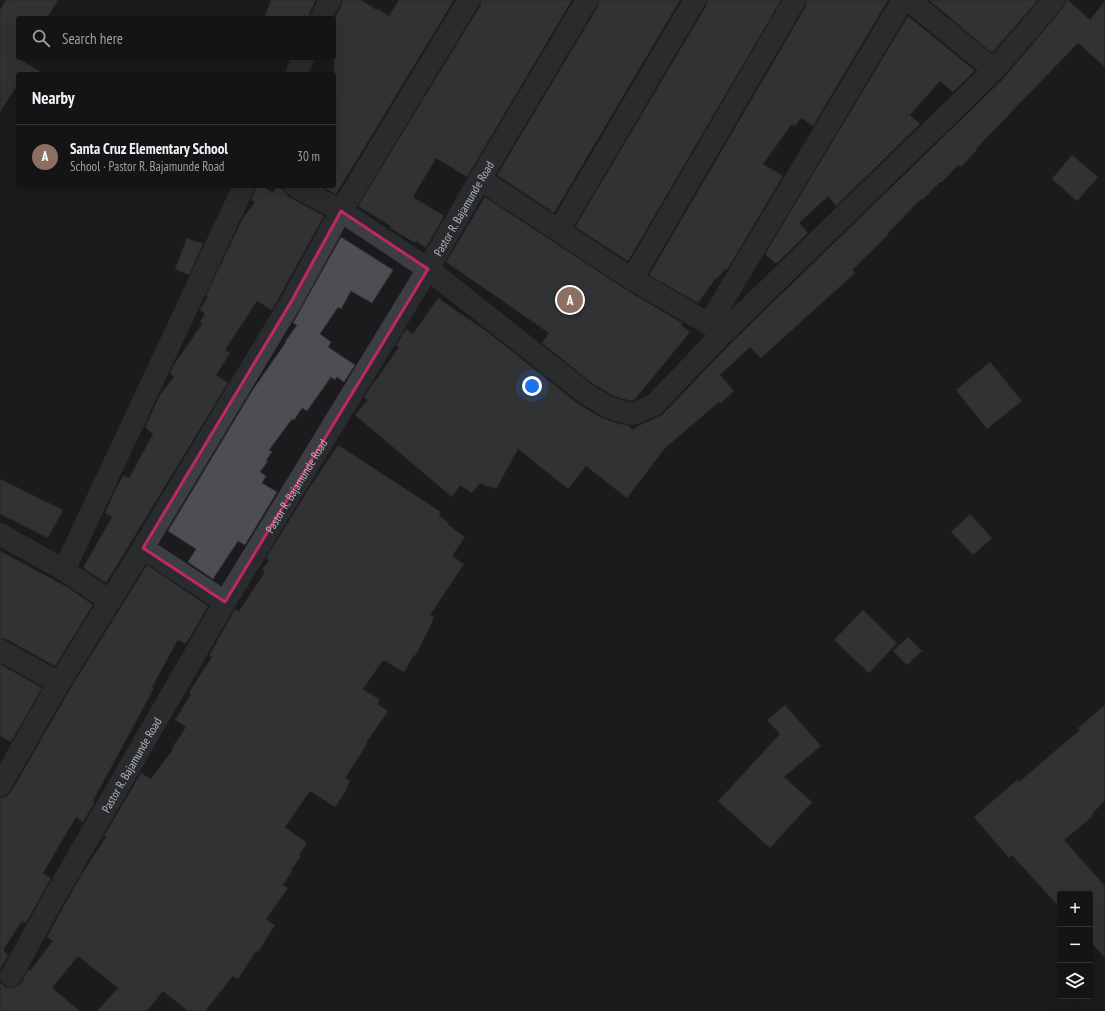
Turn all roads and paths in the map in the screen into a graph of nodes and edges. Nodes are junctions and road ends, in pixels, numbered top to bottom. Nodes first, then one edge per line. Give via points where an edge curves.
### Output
1 (330, 0) edge
2 (469, 0) edge
3 (587, 0) edge
4 (695, 0) edge
5 (795, 0) edge
6 (903, 0) edge
7 (909, 0) edge
8 (1054, 0) edge
9 (323, 16) edge
10 (302, 60) edge
11 (994, 70) junction
12 (297, 72) edge
13 (480, 179) junction
14 (243, 188) edge
15 (299, 188) edge
16 (342, 211) junction
17 (559, 230) junction
18 (428, 269) junction
19 (632, 279) junction
20 (715, 329) junction
21 (0, 534) edge
22 (143, 548) junction
23 (64, 570) junction
24 (110, 601) junction
25 (225, 602) junction
26 (0, 650) edge
27 (59, 683) junction
28 (6, 763) edge
29 (0, 786) edge
30 (11, 976) dead end

1 - 9 street
2 - 16 street
3 - 13 street, Pastor R. Bajamunde Road
4 - 17 street
5 - 19 street
6 - 20 street
7 - 11 street
8 - 11 street
10 - 12 street
11 - 20 street
13 - 17 street
13 - 18 street, Pastor R. Bajamunde Road
14 - 23 street
15 - 16 street
16 - 18 street
16 - 22 street via 291,302
17 - 19 street
18 - 20 street via 585,393 606,406 633,414 654,404
18 - 25 street, Pastor R. Bajamunde Road
19 - 20 street
21 - 23 street
22 - 24 street
22 - 25 street
23 - 24 street
24 - 27 street
25 - 30 street, Pastor R. Bajamunde Road
26 - 27 street
27 - 28 street
28 - 29 street

